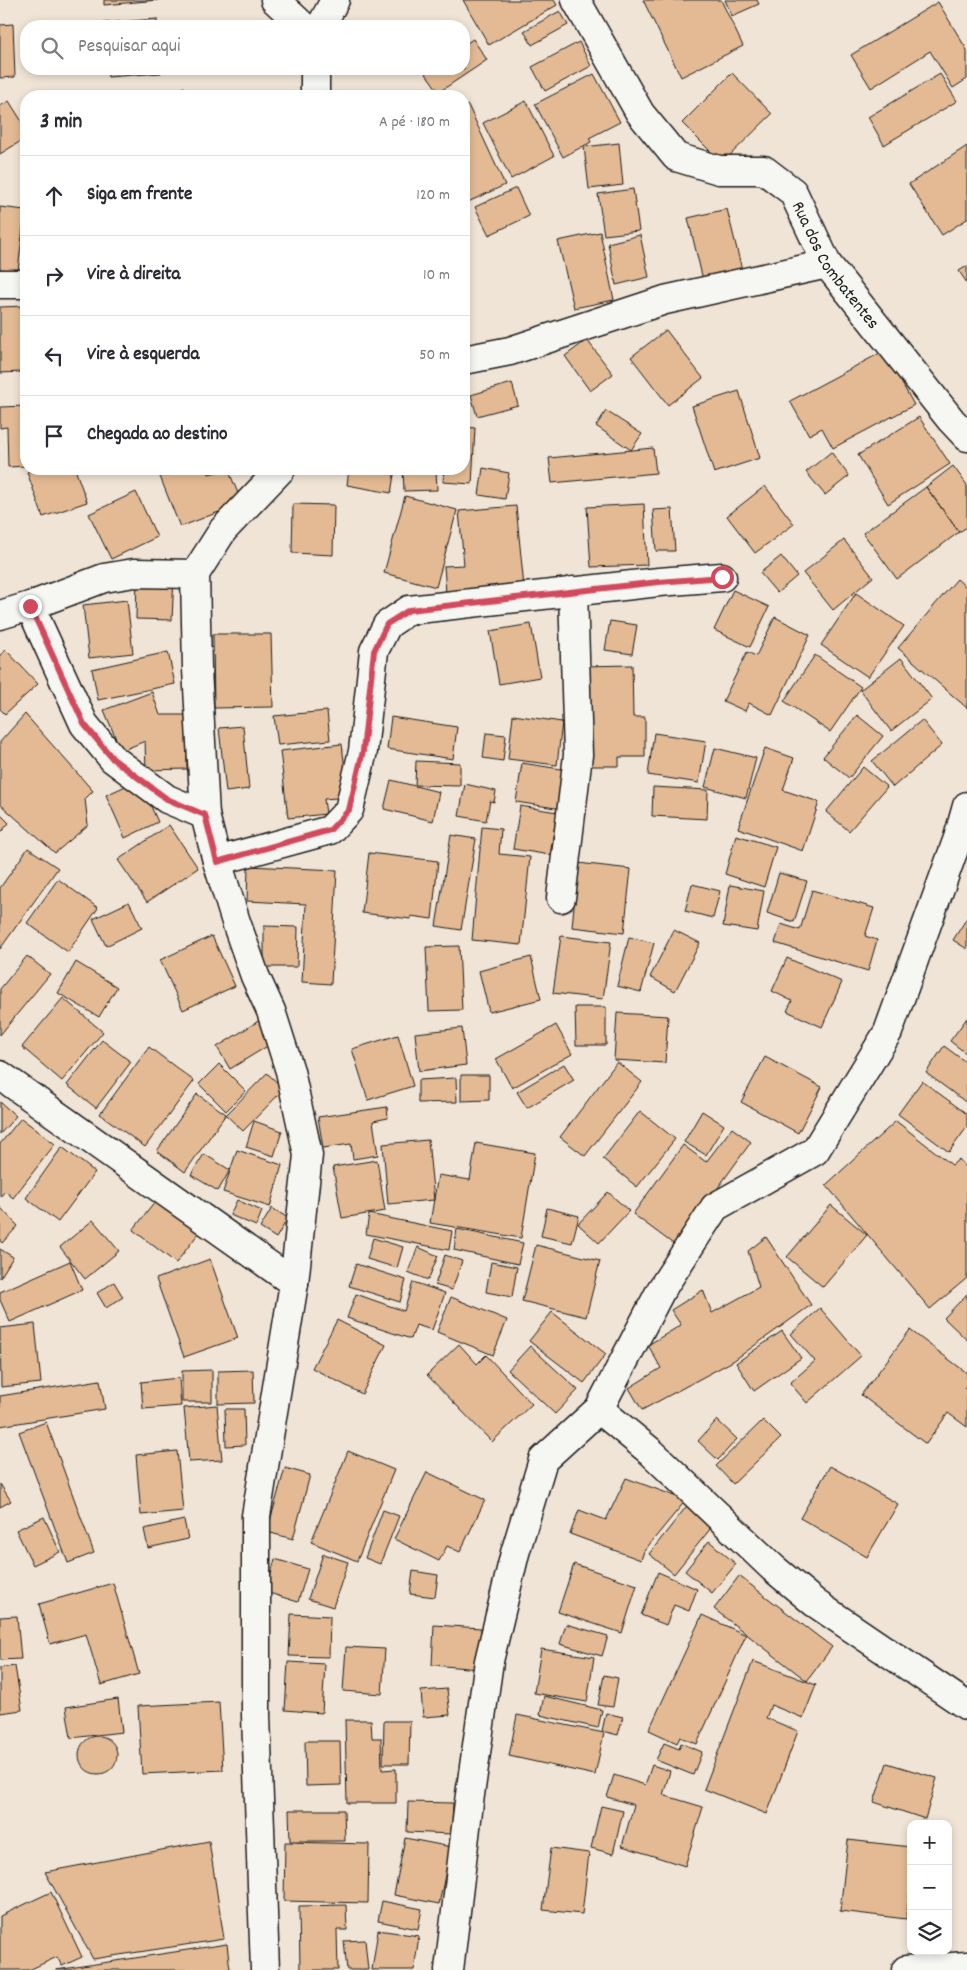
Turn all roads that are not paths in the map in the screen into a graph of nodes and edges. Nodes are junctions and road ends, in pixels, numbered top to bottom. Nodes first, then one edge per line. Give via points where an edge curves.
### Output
1 (275, 0) edge
2 (335, 0) edge
3 (576, 0) edge
4 (296, 20) edge
5 (324, 20) edge
6 (314, 75) edge
7 (315, 90) edge
8 (827, 264) junction
9 (0, 284) edge
10 (20, 284) edge
11 (470, 359) edge
12 (967, 437) edge
13 (275, 475) edge
14 (195, 574) junction
15 (722, 577) dead end
16 (573, 591) junction
17 (30, 606) junction
18 (0, 615) edge
19 (967, 806) edge
20 (205, 815) junction
21 (217, 862) junction
22 (561, 898) dead end
23 (0, 1075) edge
24 (294, 1283) junction
25 (599, 1408) junction
26 (967, 1706) edge
27 (967, 1966) edge
28 (265, 1970) edge
29 (449, 1970) edge
30 (906, 1970) edge

1 - 4 street
2 - 5 street
3 - 8 street, Rua dos Combatentes via 640,113 676,157 719,170 764,170 793,192
6 - 7 street
8 - 11 street via 665,300 510,351
8 - 12 street, Rua dos Combatentes via 950,420
9 - 10 street
13 - 14 street via 223,530
14 - 17 street via 134,573 104,578
14 - 20 street
15 - 16 street
16 - 21 street via 409,610 387,624 374,651 363,751 349,810 330,830
16 - 22 street via 578,755
17 - 18 street
17 - 20 street via 84,724 113,759 167,799
19 - 25 street via 888,1032 815,1151 715,1207 661,1290
20 - 21 street
21 - 24 street via 254,976 271,1011 290,1071 308,1155
23 - 24 street
24 - 28 street via 256,1516 256,1715
25 - 26 street via 815,1603
25 - 29 street via 543,1460 514,1553 489,1661
27 - 30 street

